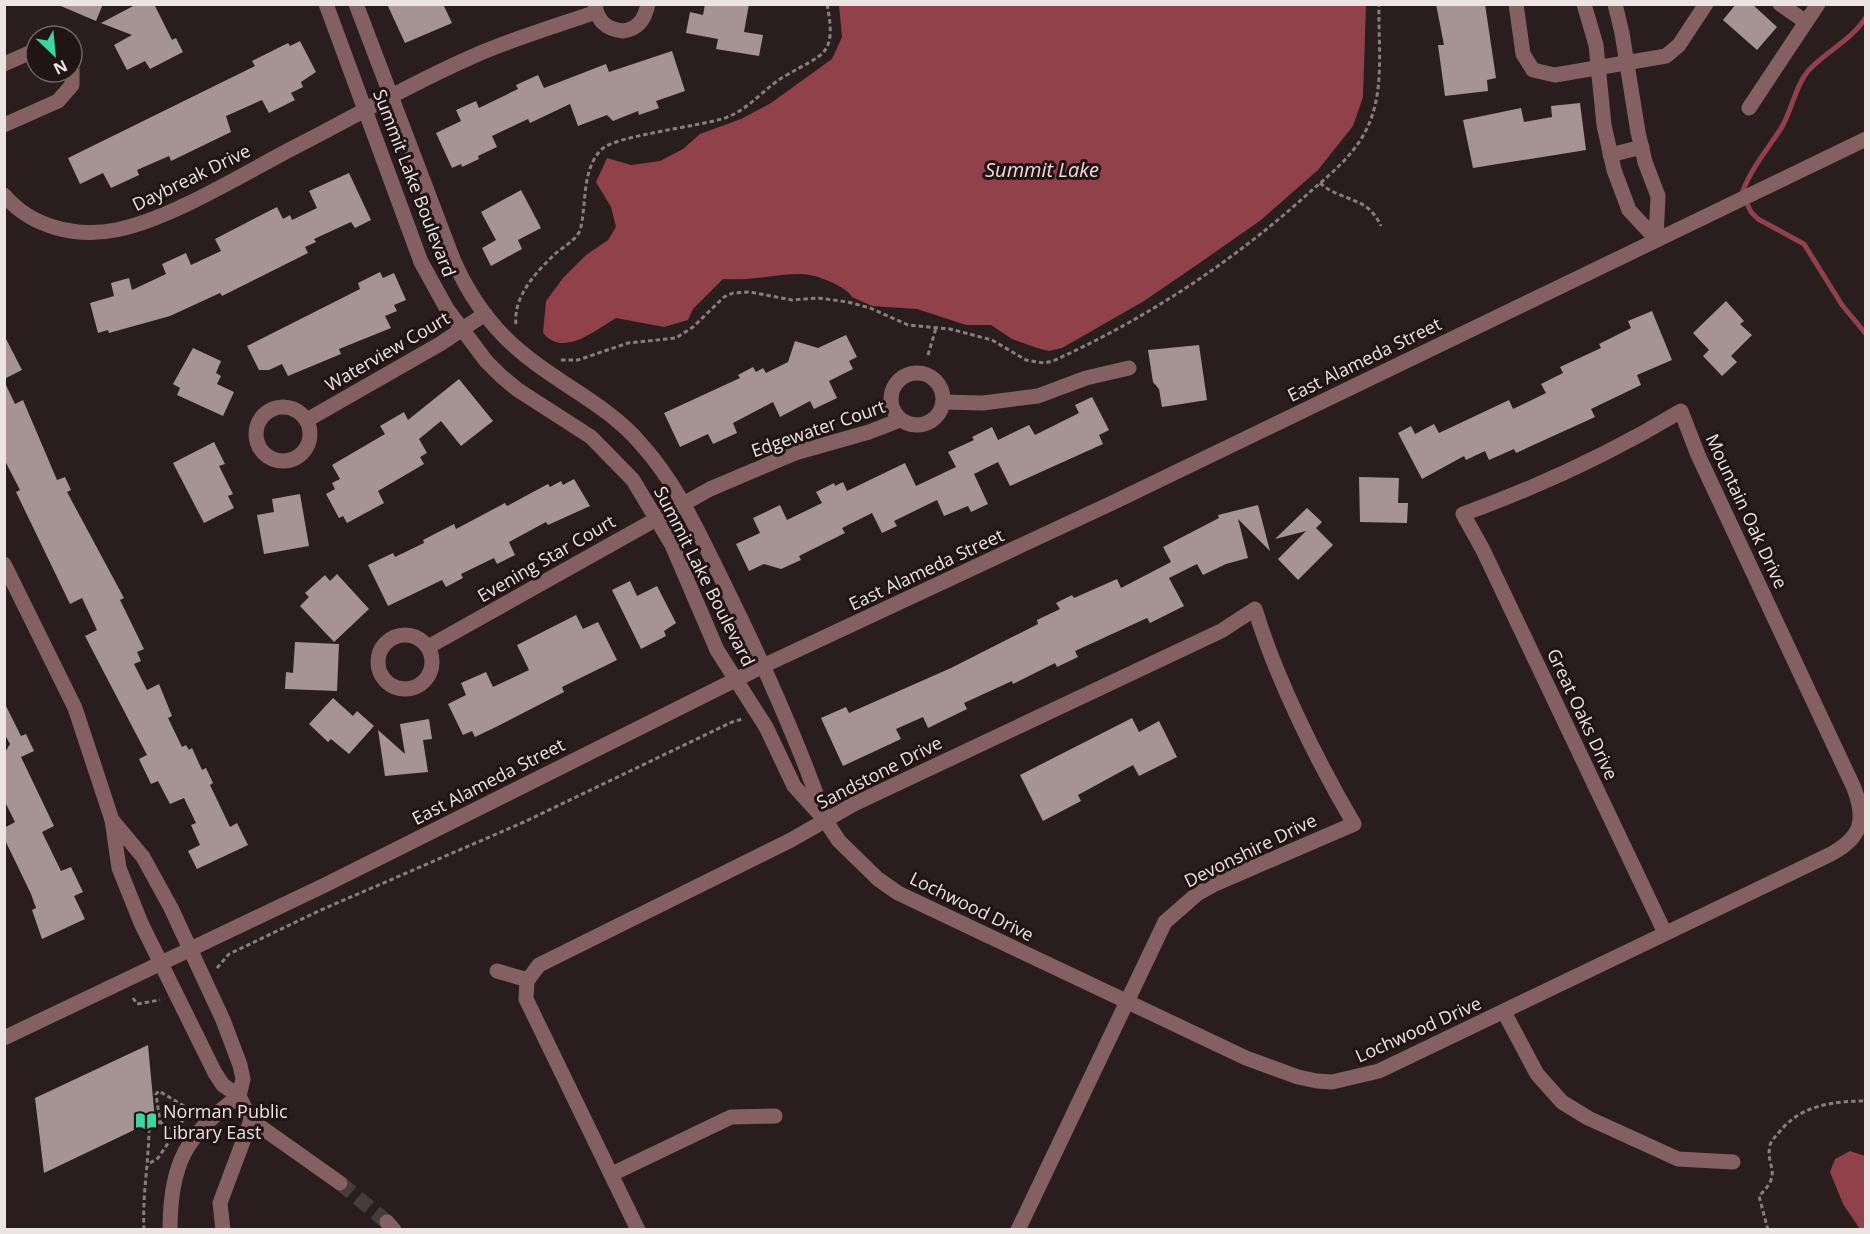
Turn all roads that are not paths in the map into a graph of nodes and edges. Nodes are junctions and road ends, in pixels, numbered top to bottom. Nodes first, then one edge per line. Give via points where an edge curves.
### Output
1 (326, 4) edge
2 (356, 4) edge
3 (648, 4) edge
4 (1516, 4) edge
5 (1584, 4) edge
6 (1615, 4) edge
7 (1706, 4) edge
8 (1780, 4) edge
9 (1818, 4) edge
10 (595, 8) edge
11 (1806, 22) junction
12 (24, 55) edge
13 (4, 64) edge
14 (1628, 64) junction
15 (1599, 69) junction
16 (72, 84) edge
17 (390, 97) junction
18 (1749, 108) dead end
19 (365, 110) junction
20 (4, 125) edge
21 (1866, 139) edge
22 (1642, 147) junction
23 (1610, 155) junction
24 (4, 195) edge
25 (1656, 239) junction
26 (485, 314) junction
27 (461, 330) junction
28 (1129, 368) dead end
29 (944, 402) junction
30 (307, 420) dead end
31 (900, 420) junction
32 (683, 502) junction
33 (1462, 514) joint
34 (656, 518) junction
35 (5, 564) edge
36 (1255, 609) joint
37 (428, 647) dead end
38 (763, 666) junction
39 (735, 679) junction
40 (771, 685) joint
41 (747, 696) joint
42 (112, 820) junction
43 (825, 820) junction
44 (1845, 847) joint
45 (1665, 933) junction
46 (190, 950) junction
47 (162, 964) junction
48 (497, 971) dead end
49 (528, 980) junction
50 (1126, 1000) junction
51 (1504, 1012) junction
52 (4, 1038) edge
53 (239, 1096) junction
54 (775, 1116) dead end
55 (251, 1120) junction
56 (1733, 1162) dead end
57 (612, 1174) junction
58 (340, 1183) tunnel mouth
59 (170, 1230) edge
60 (223, 1230) edge
61 (638, 1230) edge
62 (1018, 1230) edge

1 - 19 street, Summit Lake Boulevard
2 - 17 street, Summit Lake Boulevard
3 - 10 street via 639,25 628,30 614,30 603,24
4 - 15 street via 1523,54 1533,70 1555,75
5 - 15 street
6 - 14 street
7 - 14 street via 1673,51
8 - 11 street
9 - 11 street
10 - 17 street, Daybreak Drive via 476,55
11 - 18 street
12 - 13 street
14 - 15 street
14 - 22 street
15 - 23 street
16 - 20 street via 58,101
17 - 19 street, Daybreak Drive
17 - 26 street, Summit Lake Boulevard via 458,271
19 - 24 street, Daybreak Drive via 184,204 114,231 55,228 24,214
19 - 27 street, Summit Lake Boulevard via 421,262
21 - 25 street, East Alameda Street
22 - 23 street
22 - 25 street via 1658,196
23 - 25 street via 1629,210
25 - 38 street, East Alameda Street via 1112,503
26 - 27 street, Waterview Court
26 - 32 street, Summit Lake Boulevard via 526,357 640,442
27 - 30 street, Waterview Court
27 - 34 street, Summit Lake Boulevard via 486,361 518,390 591,436 624,467
28 - 29 street via 1086,378 1038,396 983,403
29 - 31 street, Edgewater Court via 939,413 926,424
29 - 31 street, Edgewater Court via 943,392 934,379 921,372 911,373 900,378 890,393 891,408
31 - 32 street, Edgewater Court via 795,453
32 - 34 street, Evening Star Court
32 - 38 street, Summit Lake Boulevard
33 - 44 street, Mountain Oak Drive via 1510,497 1645,433 1681,411 1854,788 1861,823
33 - 45 street, Great Oaks Drive via 1483,550
34 - 37 street, Evening Star Court
34 - 39 street, Summit Lake Boulevard via 672,545 717,650
35 - 42 street via 75,708
36 - 43 street, Sandstone Drive via 1221,631
36 - 50 street, Devonshire Drive via 1265,644 1334,791 1354,824 1197,894 1165,922
38 - 39 street, East Alameda Street
38 - 40 street, Summit Lake Boulevard
39 - 41 street, Summit Lake Boulevard
39 - 46 street, East Alameda Street
40 - 43 street, Lochwood Drive
41 - 43 street, Lochwood Drive via 794,786
42 - 46 street via 142,857
42 - 47 street via 119,868
43 - 49 street, Sandstone Drive via 546,959
43 - 50 street, Lochwood Drive via 854,857 898,893
44 - 45 street, Lochwood Drive
45 - 51 street, Lochwood Drive
46 - 47 street, East Alameda Street
46 - 53 street via 240,1065 243,1079
47 - 52 street, East Alameda Street
47 - 53 street via 215,1073 223,1085
48 - 49 street
49 - 57 street via 525,990 531,1010
50 - 51 street, Lochwood Drive via 1246,1058 1298,1077 1332,1082 1379,1071
50 - 62 street, Devonshire Drive
51 - 56 street via 1537,1074 1562,1102 1678,1160
53 - 55 street
53 - 59 street via 208,1118 185,1149 174,1183
54 - 57 street via 731,1117
55 - 58 street
55 - 60 street via 220,1203
57 - 61 street

